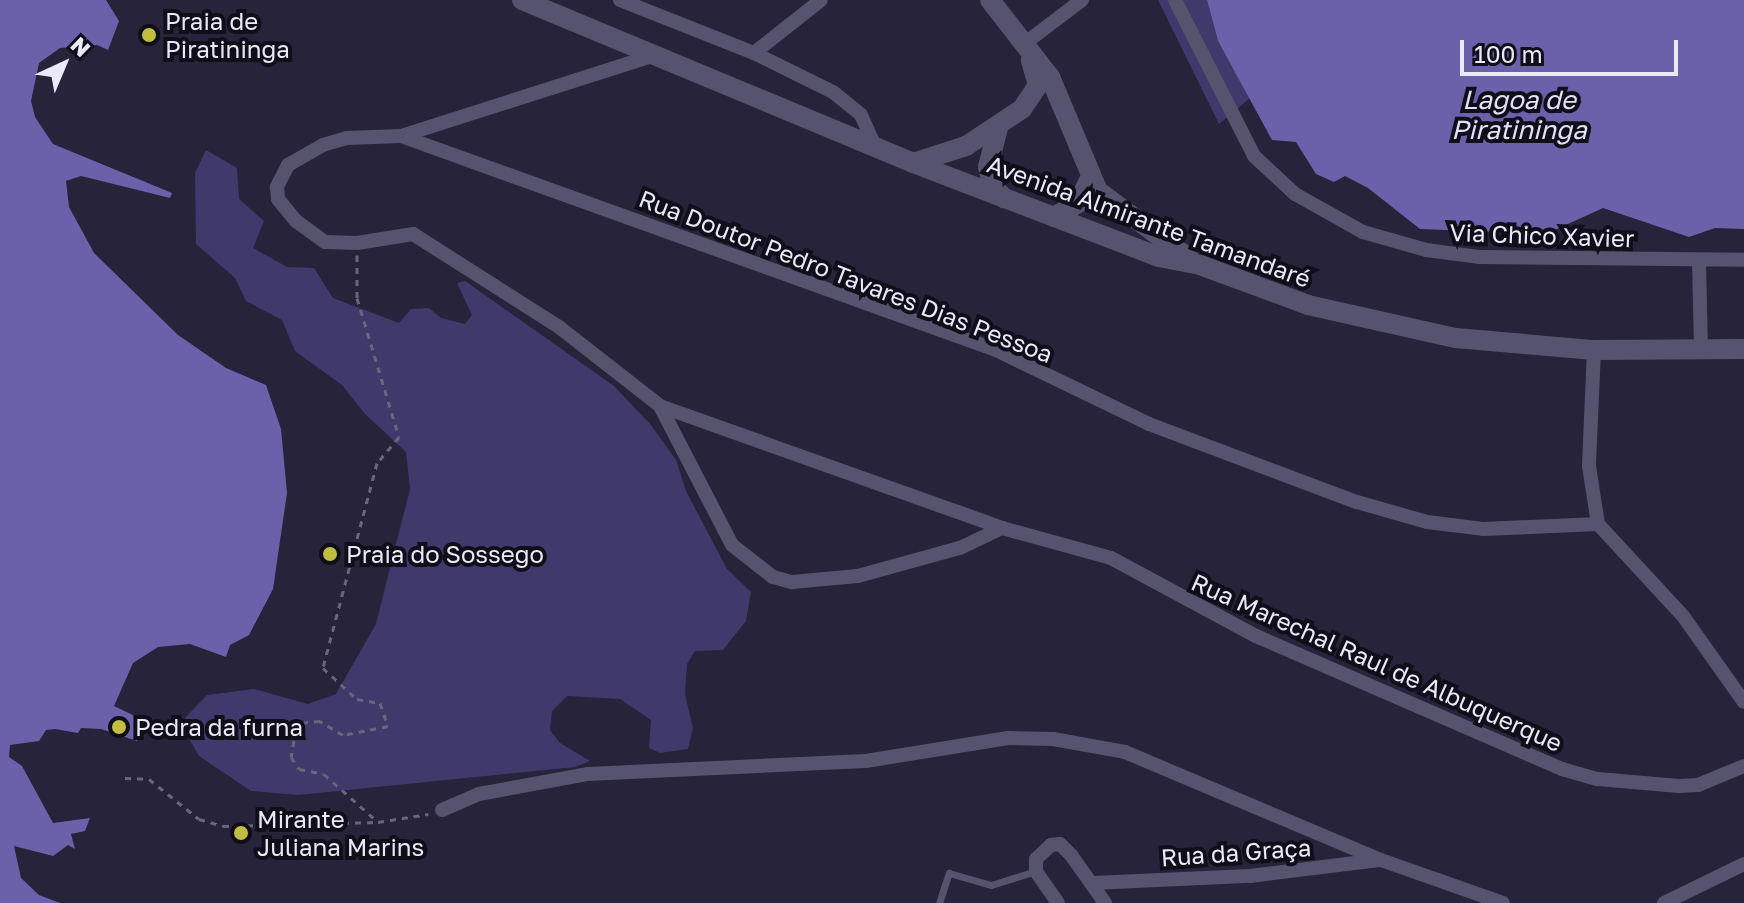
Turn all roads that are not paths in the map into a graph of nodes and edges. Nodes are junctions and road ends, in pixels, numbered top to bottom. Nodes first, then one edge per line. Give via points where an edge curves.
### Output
1 (522, 0) edge
2 (620, 0) edge
3 (821, 0) edge
4 (990, 0) edge
5 (1082, 0) edge
6 (1175, 0) edge
7 (1024, 44) junction
8 (754, 53) junction
9 (657, 54) junction
10 (1022, 109) junction
11 (998, 128) junction
12 (1072, 128) junction
13 (401, 136) junction
14 (875, 147) junction
15 (913, 163) junction
16 (1089, 180) junction
17 (1004, 198) junction
18 (1054, 217) junction
19 (1744, 260) edge
20 (1699, 261) junction
21 (1200, 265) junction
22 (1701, 349) junction
23 (1744, 349) edge
24 (1594, 350) junction
25 (660, 406) junction
26 (1598, 524) junction
27 (1002, 528) junction
28 (1742, 699) edge
29 (1744, 766) edge
30 (442, 810) road end
31 (1381, 860) junction
32 (1744, 864) edge
33 (1036, 871) junction
34 (1093, 883) junction
35 (939, 903) edge
36 (1058, 903) edge
37 (1105, 903) edge
38 (1503, 903) edge
39 (1664, 903) edge

1 - 9 street, Avenida Almirante Tamandaré
2 - 8 street
3 - 8 street
4 - 7 street
5 - 7 street
6 - 20 street, Via Chico Xavier via 1254,156 1295,194 1363,232 1457,255
7 - 10 street via 1038,85
7 - 12 street via 1050,77
8 - 14 street via 846,101 867,125
9 - 13 street, Rua Marechal Raul de Albuquerque
9 - 14 street, Avenida Almirante Tamandaré
10 - 11 street
10 - 12 street via 1054,109
11 - 15 street via 957,150
11 - 17 street via 988,167 993,187
12 - 16 street
13 - 25 street, Rua Marechal Raul de Albuquerque via 347,138 302,154 281,175 278,199 296,221 325,242 413,234 559,327
13 - 26 street, Rua Doutor Pedro Tavares Dias Pessoa via 996,350 1149,424 1357,502 1427,522 1483,529
14 - 15 street, Avenida Almirante Tamandaré
15 - 17 street, Avenida Almirante Tamandaré
16 - 18 street via 1078,203
16 - 21 street via 1108,200
17 - 18 street, Avenida Almirante Tamandaré
18 - 21 street, Avenida Almirante Tamandaré via 1159,257
19 - 20 street, Via Chico Xavier
20 - 22 street
21 - 24 street, Avenida Almirante Tamandaré via 1308,305 1389,326 1456,338
22 - 23 street, Avenida Almirante Tamandaré
22 - 24 street, Avenida Almirante Tamandaré
24 - 26 street via 1589,466
25 - 27 street, Rua Marechal Raul de Albuquerque
25 - 27 street, Rua Marechal Raul de Albuquerque via 732,545 773,577 792,582 858,576 960,548
26 - 28 street via 1683,616
27 - 29 street, Rua Marechal Raul de Albuquerque via 1111,558 1256,636 1562,769 1598,779 1679,786 1698,785
30 - 31 street via 479,794 588,774 866,761 1008,738 1053,739 1125,752
31 - 34 street, Rua da Graça via 1250,876
31 - 38 street
32 - 39 street
33 - 34 street via 1042,850 1060,844
33 - 35 lane via 991,885 949,873
33 - 36 street
34 - 37 street

